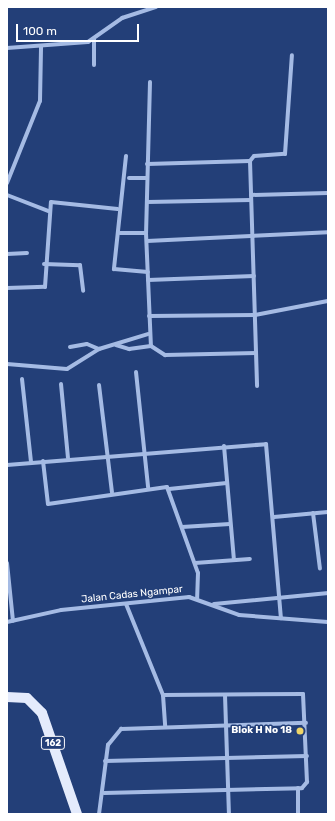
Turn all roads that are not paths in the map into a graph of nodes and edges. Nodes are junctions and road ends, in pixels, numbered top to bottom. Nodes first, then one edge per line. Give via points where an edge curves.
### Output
1 (156, 7) edge
2 (94, 39) junction
3 (42, 47) junction
4 (7, 48) edge
5 (292, 55) dead end
6 (94, 65) dead end
7 (150, 82) dead end
8 (126, 156) dead end
9 (250, 161) junction
10 (147, 164) junction
11 (129, 178) dead end
12 (147, 178) junction
13 (7, 183) edge
14 (328, 193) edge
15 (7, 195) edge
16 (251, 195) junction
17 (251, 200) junction
18 (147, 202) junction
19 (118, 209) junction
20 (48, 211) junction
21 (328, 232) edge
22 (120, 233) junction
23 (146, 233) junction
24 (252, 237) junction
25 (147, 241) junction
26 (27, 253) dead end
27 (7, 254) edge
28 (44, 264) junction
29 (148, 272) junction
30 (254, 276) junction
31 (148, 280) junction
32 (7, 288) edge
33 (83, 291) dead end
34 (328, 301) edge
35 (255, 315) junction
36 (149, 316) junction
37 (148, 334) junction
38 (116, 345) junction
39 (151, 346) junction
40 (70, 347) dead end
41 (99, 349) junction
42 (256, 353) junction
43 (7, 364) edge
44 (136, 372) dead end
45 (22, 379) dead end
46 (61, 384) dead end
47 (99, 385) dead end
48 (257, 386) dead end
49 (224, 446) junction
50 (144, 452) junction
51 (106, 455) junction
52 (68, 458) junction
53 (43, 461) junction
54 (31, 462) junction
55 (7, 465) edge
56 (227, 483) junction
57 (148, 487) junction
58 (169, 488) junction
59 (112, 492) junction
60 (328, 512) edge
61 (313, 513) junction
62 (274, 517) junction
63 (230, 524) junction
64 (182, 527) junction
65 (250, 559) dead end
66 (234, 560) junction
67 (195, 562) junction
68 (7, 563) edge
69 (320, 569) dead end
70 (328, 593) edge
71 (280, 596) junction
72 (197, 598) junction
73 (126, 604) junction
74 (213, 604) junction
75 (281, 618) junction
76 (13, 621) junction
77 (7, 622) edge
78 (328, 622) edge
79 (163, 695) junction
80 (225, 695) junction
81 (7, 697) edge
82 (306, 723) junction
83 (226, 726) junction
84 (165, 727) junction
85 (307, 756) junction
86 (226, 759) junction
87 (105, 761) junction
88 (298, 788) junction
89 (228, 790) junction
90 (104, 793) junction
91 (77, 814) edge
92 (99, 814) edge
93 (229, 814) edge
94 (298, 814) edge

1 - 2 street via 122,18
2 - 3 street
2 - 6 street
3 - 4 street
3 - 13 street via 40,100
5 - 9 street via 286,152 280,156 254,156
7 - 10 street
8 - 19 street
9 - 10 street
9 - 16 street
10 - 12 street
11 - 12 street
12 - 18 street
14 - 16 street
15 - 20 street
16 - 17 street
17 - 18 street
17 - 24 street
18 - 23 street
19 - 20 street via 54,201
19 - 22 street via 122,211
20 - 28 street
21 - 24 street
22 - 23 street
22 - 29 street via 115,270
23 - 25 street
24 - 25 street
24 - 30 street
25 - 29 street
26 - 27 street
28 - 32 street via 45,287
28 - 33 street via 80,265
29 - 31 street
30 - 31 street
30 - 35 street
31 - 36 street
34 - 35 street
35 - 36 street
35 - 42 street
36 - 37 street
37 - 38 street
37 - 39 street
38 - 39 street via 129,349
38 - 41 street
39 - 42 street via 165,355
40 - 41 street via 87,344
41 - 43 street via 67,369
42 - 48 street
44 - 50 street
45 - 54 street
46 - 52 street
47 - 51 street
49 - 50 street
49 - 56 street
49 - 62 street via 262,443 269,447
50 - 51 street
50 - 57 street
51 - 52 street
51 - 59 street
52 - 53 street
53 - 54 street
53 - 59 street via 48,504
54 - 55 street
56 - 58 street
56 - 63 street
57 - 58 street
57 - 59 street
58 - 64 street
60 - 61 street
61 - 62 street
61 - 69 street
62 - 71 street
63 - 64 street
63 - 66 street
64 - 67 street
65 - 66 street
66 - 67 street
67 - 72 street
68 - 76 street
70 - 71 street
71 - 74 street
71 - 75 street
72 - 73 street, Jalan Cadas Ngampar via 162,598
72 - 74 street, Jalan Cadas Ngampar
73 - 76 street, Jalan Cadas Ngampar via 61,610
73 - 79 street
74 - 75 street, Jalan Cadas Ngampar via 239,615
75 - 78 street, Jalan Cadas Ngampar
76 - 77 street, Jalan Cadas Ngampar
79 - 80 street
79 - 84 street
80 - 82 street via 301,693 305,696
80 - 83 street
81 - 91 main road, 162 via 27,698 42,713
82 - 83 street
82 - 85 street
83 - 84 street
83 - 86 street
84 - 87 street via 121,729 109,742
85 - 86 street
85 - 88 street via 306,786
86 - 87 street
86 - 89 street
87 - 90 street
88 - 89 street
88 - 94 street
89 - 90 street
89 - 93 street
90 - 92 street

